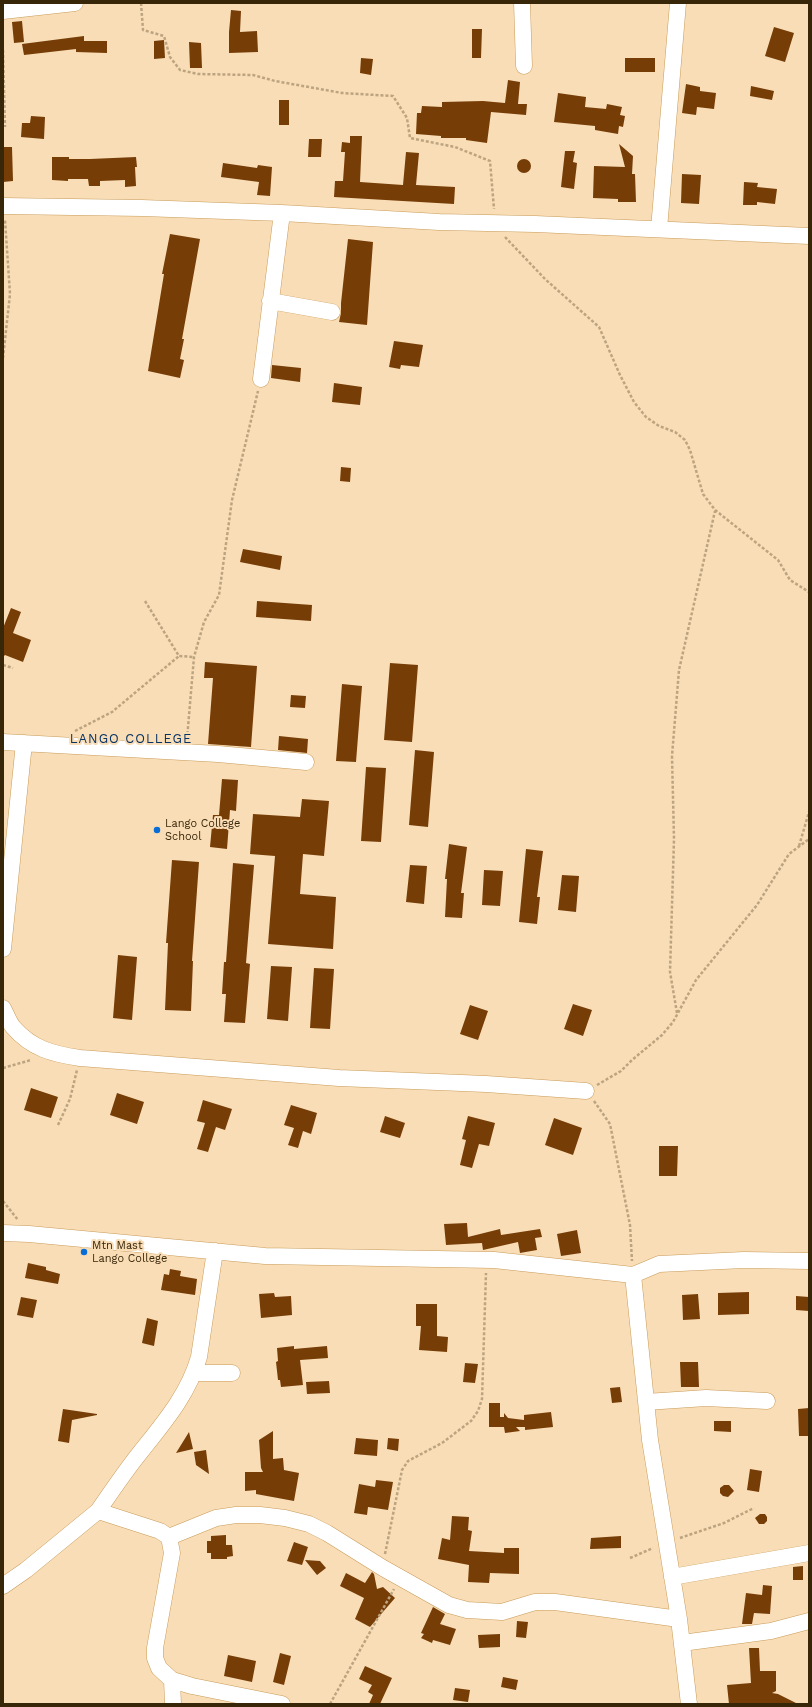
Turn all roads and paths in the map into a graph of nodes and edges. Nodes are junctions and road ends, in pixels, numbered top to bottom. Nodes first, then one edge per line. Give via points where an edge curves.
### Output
1 (75, 3) edge
2 (141, 3) edge
3 (522, 3) edge
4 (678, 3) edge
5 (3, 11) edge
6 (3, 50) edge
7 (524, 66) dead end
8 (6, 127) dead end
9 (3, 206) edge
10 (282, 213) junction
11 (495, 224) junction
12 (659, 229) junction
13 (809, 236) edge
14 (270, 301) junction
15 (332, 312) dead end
16 (3, 358) edge
17 (261, 379) joint
18 (715, 510) junction
19 (809, 592) edge
20 (145, 601) dead end
21 (179, 656) junction
22 (194, 657) junction
23 (3, 665) edge
24 (14, 668) dead end
25 (3, 742) edge
26 (24, 743) junction
27 (63, 744) junction
28 (186, 752) junction
29 (306, 762) dead end
30 (809, 812) edge
31 (809, 839) edge
32 (799, 846) junction
33 (3, 949) edge
34 (3, 1008) edge
35 (677, 1013) junction
36 (52, 1054) junction
37 (80, 1058) junction
38 (3, 1068) edge
39 (586, 1091) junction
40 (58, 1124) dead end
41 (3, 1201) edge
42 (3, 1233) edge
43 (29, 1234) junction
44 (215, 1251) junction
45 (486, 1259) junction
46 (809, 1261) edge
47 (633, 1275) junction
48 (194, 1373) junction
49 (232, 1373) dead end
50 (767, 1401) dead end
51 (646, 1402) junction
52 (754, 1508) dead end
53 (98, 1511) junction
54 (169, 1537) junction
55 (667, 1543) junction
56 (809, 1553) edge
57 (630, 1558) dead end
58 (382, 1568) junction
59 (672, 1577) junction
60 (400, 1579) junction
61 (3, 1586) edge
62 (679, 1619) junction
63 (809, 1621) edge
64 (682, 1643) junction
65 (172, 1680) junction
66 (173, 1704) edge
67 (282, 1704) edge
68 (330, 1704) edge
69 (689, 1704) edge

1 - 5 street
2 - 11 path via 143,30 164,36 170,57 180,70 198,74 253,75 342,93 393,96 407,118 410,138 455,147 490,161
3 - 7 street
4 - 12 street
6 - 8 path
9 - 10 street
9 - 16 path via 10,294
10 - 11 street
10 - 14 street
11 - 12 street
11 - 18 path via 521,256 599,326 634,402 646,417 685,440 703,494
12 - 13 street
14 - 15 street
14 - 17 street
17 - 22 path via 232,500 219,595 204,622
18 - 19 path via 778,560 790,580
18 - 35 path via 679,670 672,756 674,840 670,972
20 - 21 path
21 - 22 path
21 - 27 path via 112,712 66,736
22 - 28 path
23 - 24 path
25 - 26 street
26 - 27 street
26 - 33 street
27 - 28 street
28 - 29 street
30 - 32 path
31 - 32 path
32 - 35 path via 789,854 757,905 696,980
34 - 36 street via 12,1027 30,1042
35 - 39 path via 662,1035 621,1071
36 - 37 street
36 - 38 path
37 - 39 street via 339,1078
37 - 40 path via 70,1099
39 - 47 path via 610,1124 630,1225
41 - 43 path
42 - 43 street
43 - 44 street
44 - 45 street via 265,1256
44 - 48 street via 199,1357
45 - 47 street
45 - 58 path via 482,1399 478,1411 471,1421 442,1444 408,1461 402,1470
46 - 47 street via 744,1260 658,1264
47 - 51 street
48 - 49 street
48 - 53 street via 182,1397
50 - 51 street via 706,1398
51 - 55 street
52 - 55 path via 724,1523
53 - 54 street via 160,1531
53 - 61 street
54 - 58 street via 216,1518 236,1515 285,1518 309,1524 327,1533
54 - 65 street via 172,1553 155,1658 159,1668
55 - 57 path
55 - 59 street
56 - 59 street
58 - 60 street
59 - 62 street
60 - 62 street via 449,1605 467,1610 502,1612 534,1602 554,1602
60 - 68 path
62 - 64 street
63 - 64 street via 771,1631
64 - 69 street
65 - 66 street
65 - 67 street

